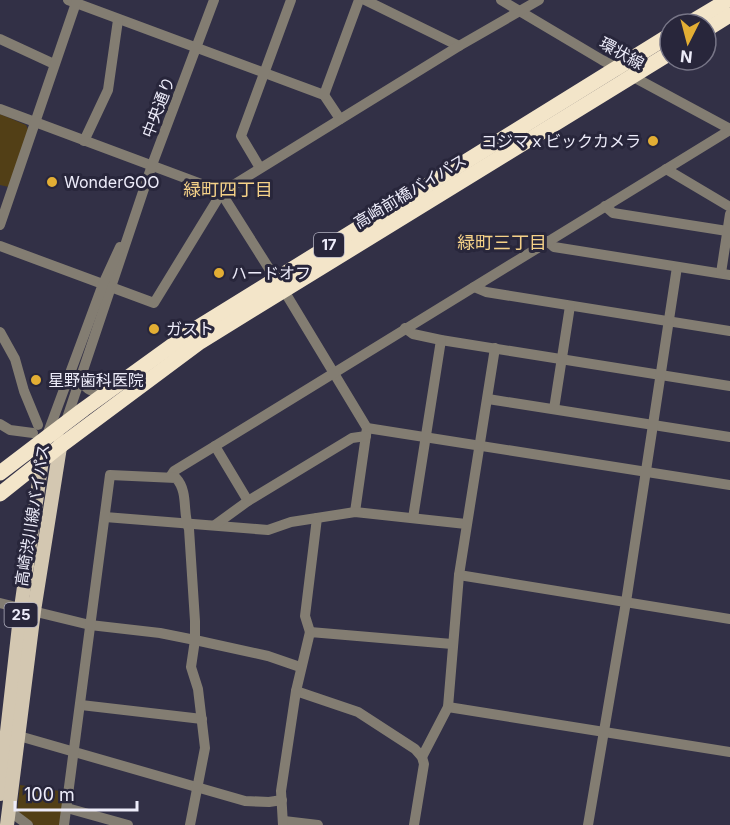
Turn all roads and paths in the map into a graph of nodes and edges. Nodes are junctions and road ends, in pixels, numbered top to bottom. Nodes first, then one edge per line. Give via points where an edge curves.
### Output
1 (214, 0) edge
2 (291, 0) edge
3 (359, 0) edge
4 (365, 0) edge
5 (501, 0) edge
6 (539, 0) edge
7 (728, 0) edge
8 (73, 1) edge
9 (521, 11) junction
10 (708, 12) edge
11 (118, 20) junction
12 (0, 39) edge
13 (658, 42) edge
14 (459, 46) junction
15 (197, 47) junction
16 (658, 60) edge
17 (54, 64) junction
18 (616, 67) junction
19 (265, 74) junction
20 (633, 76) junction
21 (324, 95) junction
22 (0, 109) edge
23 (340, 119) junction
24 (34, 122) junction
25 (730, 130) edge
26 (84, 141) junction
27 (152, 165) junction
28 (260, 168) junction
29 (666, 169) junction
30 (5, 191) edge
31 (222, 192) junction
32 (605, 206) junction
33 (730, 207) edge
34 (730, 213) edge
35 (0, 225) edge
36 (727, 231) junction
37 (547, 241) junction
38 (0, 246) edge
39 (677, 267) junction
40 (726, 274) edge
41 (279, 284) junction
42 (107, 286) junction
43 (474, 287) junction
44 (570, 306) junction
45 (669, 322) junction
46 (405, 328) junction
47 (730, 331) edge
48 (0, 332) edge
49 (441, 340) junction
50 (7, 344) junction
51 (495, 348) junction
52 (0, 354) edge
53 (562, 358) junction
54 (333, 373) junction
55 (661, 374) junction
56 (80, 379) junction
57 (730, 386) edge
58 (110, 391) junction
59 (488, 399) junction
60 (554, 409) junction
61 (0, 424) edge
62 (65, 424) junction
63 (652, 425) junction
64 (39, 432) junction
65 (367, 432) junction
66 (425, 437) junction
67 (730, 437) edge
68 (480, 445) junction
69 (215, 446) junction
70 (59, 447) junction
71 (41, 461) junction
72 (645, 471) junction
73 (0, 473) edge
74 (170, 477) junction
75 (19, 478) junction
76 (730, 485) edge
77 (38, 487) junction
78 (0, 494) edge
79 (249, 501) junction
80 (355, 512) junction
81 (105, 517) junction
82 (317, 518) junction
83 (413, 518) junction
84 (186, 522) junction
85 (466, 524) junction
86 (214, 525) junction
87 (459, 575) junction
88 (626, 602) junction
89 (0, 603) edge
90 (28, 610) junction
91 (730, 619) edge
92 (90, 625) junction
93 (310, 632) junction
94 (195, 640) junction
95 (452, 644) junction
96 (300, 667) junction
97 (296, 690) junction
98 (81, 705) junction
99 (448, 707) junction
100 (202, 719) junction
101 (603, 732) junction
102 (9, 734) edge
103 (74, 752) junction
104 (730, 752) edge
105 (422, 757) junction
106 (197, 787) junction
107 (0, 794) edge
108 (282, 800) junction
109 (67, 808) junction
110 (12, 820) edge
111 (283, 823) edge
112 (28, 825) edge
113 (64, 825) edge
114 (129, 825) edge
115 (190, 825) edge
116 (318, 825) edge
117 (414, 825) edge
118 (588, 825) edge

1 - 15 street, 中央通り
2 - 19 street
3 - 21 street
4 - 14 street
5 - 9 street, 環状線
6 - 9 street
7 - 10 highway
8 - 11 street
8 - 17 street
9 - 14 street
9 - 18 street, 環状線
11 - 15 street
11 - 26 street via 108,90
12 - 17 street
13 - 18 highway, 高崎前橋バイパス / 17
14 - 23 street
15 - 19 street
15 - 27 street, 中央通り
16 - 20 highway, 高崎前橋バイパス / 17
17 - 24 street
18 - 20 street, 環状線
18 - 41 highway, 高崎前橋バイパス / 17
19 - 21 street
19 - 28 street via 241,136
20 - 25 street, 環状線
20 - 41 highway, 高崎前橋バイパス / 17
21 - 23 street
22 - 24 street
23 - 28 street
24 - 26 street
24 - 30 street
25 - 29 street
26 - 27 street
27 - 31 street
27 - 42 street, 中央通り
28 - 31 street
29 - 32 street
29 - 33 street
30 - 35 street
31 - 41 street
31 - 42 street via 154,303
32 - 36 street via 613,213
32 - 37 street
34 - 36 street
36 - 40 street
37 - 39 street via 554,247
37 - 43 street
38 - 42 street
39 - 40 street
39 - 45 street
41 - 54 street
41 - 58 highway, 高崎前橋バイパス / 17 via 192,331
41 - 70 highway, 高崎前橋バイパス / 17
42 - 56 street, 中央通り
42 - 64 street, 中央通り
43 - 44 street
43 - 46 street
44 - 45 street
44 - 53 street
45 - 47 street
45 - 55 street
46 - 49 street via 413,334
46 - 54 street
48 - 50 street
49 - 51 street
49 - 66 street
50 - 52 street
50 - 64 street
51 - 53 street
51 - 59 street
53 - 55 street
53 - 60 street
54 - 65 street
54 - 69 street
55 - 57 street
55 - 63 street
56 - 58 street via 90,392
56 - 62 street, 中央通り
58 - 62 highway, 高崎前橋バイパス / 17
59 - 60 street
59 - 68 street
60 - 63 street
61 - 64 street via 10,430
62 - 64 highway, 高崎前橋バイパス / 17
62 - 70 main road, 高崎渋川線バイパス / 25
63 - 67 street
63 - 72 street
64 - 71 main road, 高崎渋川線バイパス / 25
64 - 73 highway, 高崎前橋バイパス / 17
65 - 66 street
65 - 79 street
65 - 80 street
66 - 68 street
66 - 83 street
68 - 72 street
68 - 85 street
69 - 74 street
69 - 79 street
70 - 71 highway, 高崎前橋バイパス / 17
70 - 90 main road, 高崎渋川線バイパス / 25
71 - 75 highway, 高崎前橋バイパス / 17
71 - 77 main road, 高崎渋川線バイパス / 25
72 - 76 street
72 - 88 street
74 - 81 street via 110,475
74 - 84 street via 182,484
75 - 77 main road via 33,481
75 - 78 highway, 高崎前橋バイパス / 17
77 - 90 main road, 高崎渋川線バイパス / 25
79 - 86 street
80 - 82 street
80 - 83 street
81 - 84 street
81 - 92 street
82 - 86 street via 268,530
82 - 93 street via 305,616
83 - 85 street
84 - 86 street
84 - 94 street
85 - 87 street
87 - 88 street
87 - 95 street
88 - 91 street
88 - 101 street
89 - 90 street
90 - 92 street
90 - 102 main road, 高崎渋川線バイパス / 25
92 - 94 street
92 - 98 street
93 - 95 street
93 - 96 street
94 - 96 street
94 - 100 street via 191,667
95 - 99 street
96 - 97 street
97 - 105 street via 358,712
97 - 108 street
98 - 100 street
98 - 103 street
99 - 101 street
99 - 105 street
100 - 106 street via 205,748
101 - 104 street
101 - 118 street
102 - 103 street
102 - 107 main road, 高崎渋川線バイパス / 25
102 - 110 main road, 高崎渋川線バイパス / 25
103 - 106 street
103 - 109 street
105 - 117 street
106 - 108 street via 245,801
106 - 115 street
108 - 111 street
109 - 113 street
109 - 114 street
110 - 112 street
111 - 116 street

